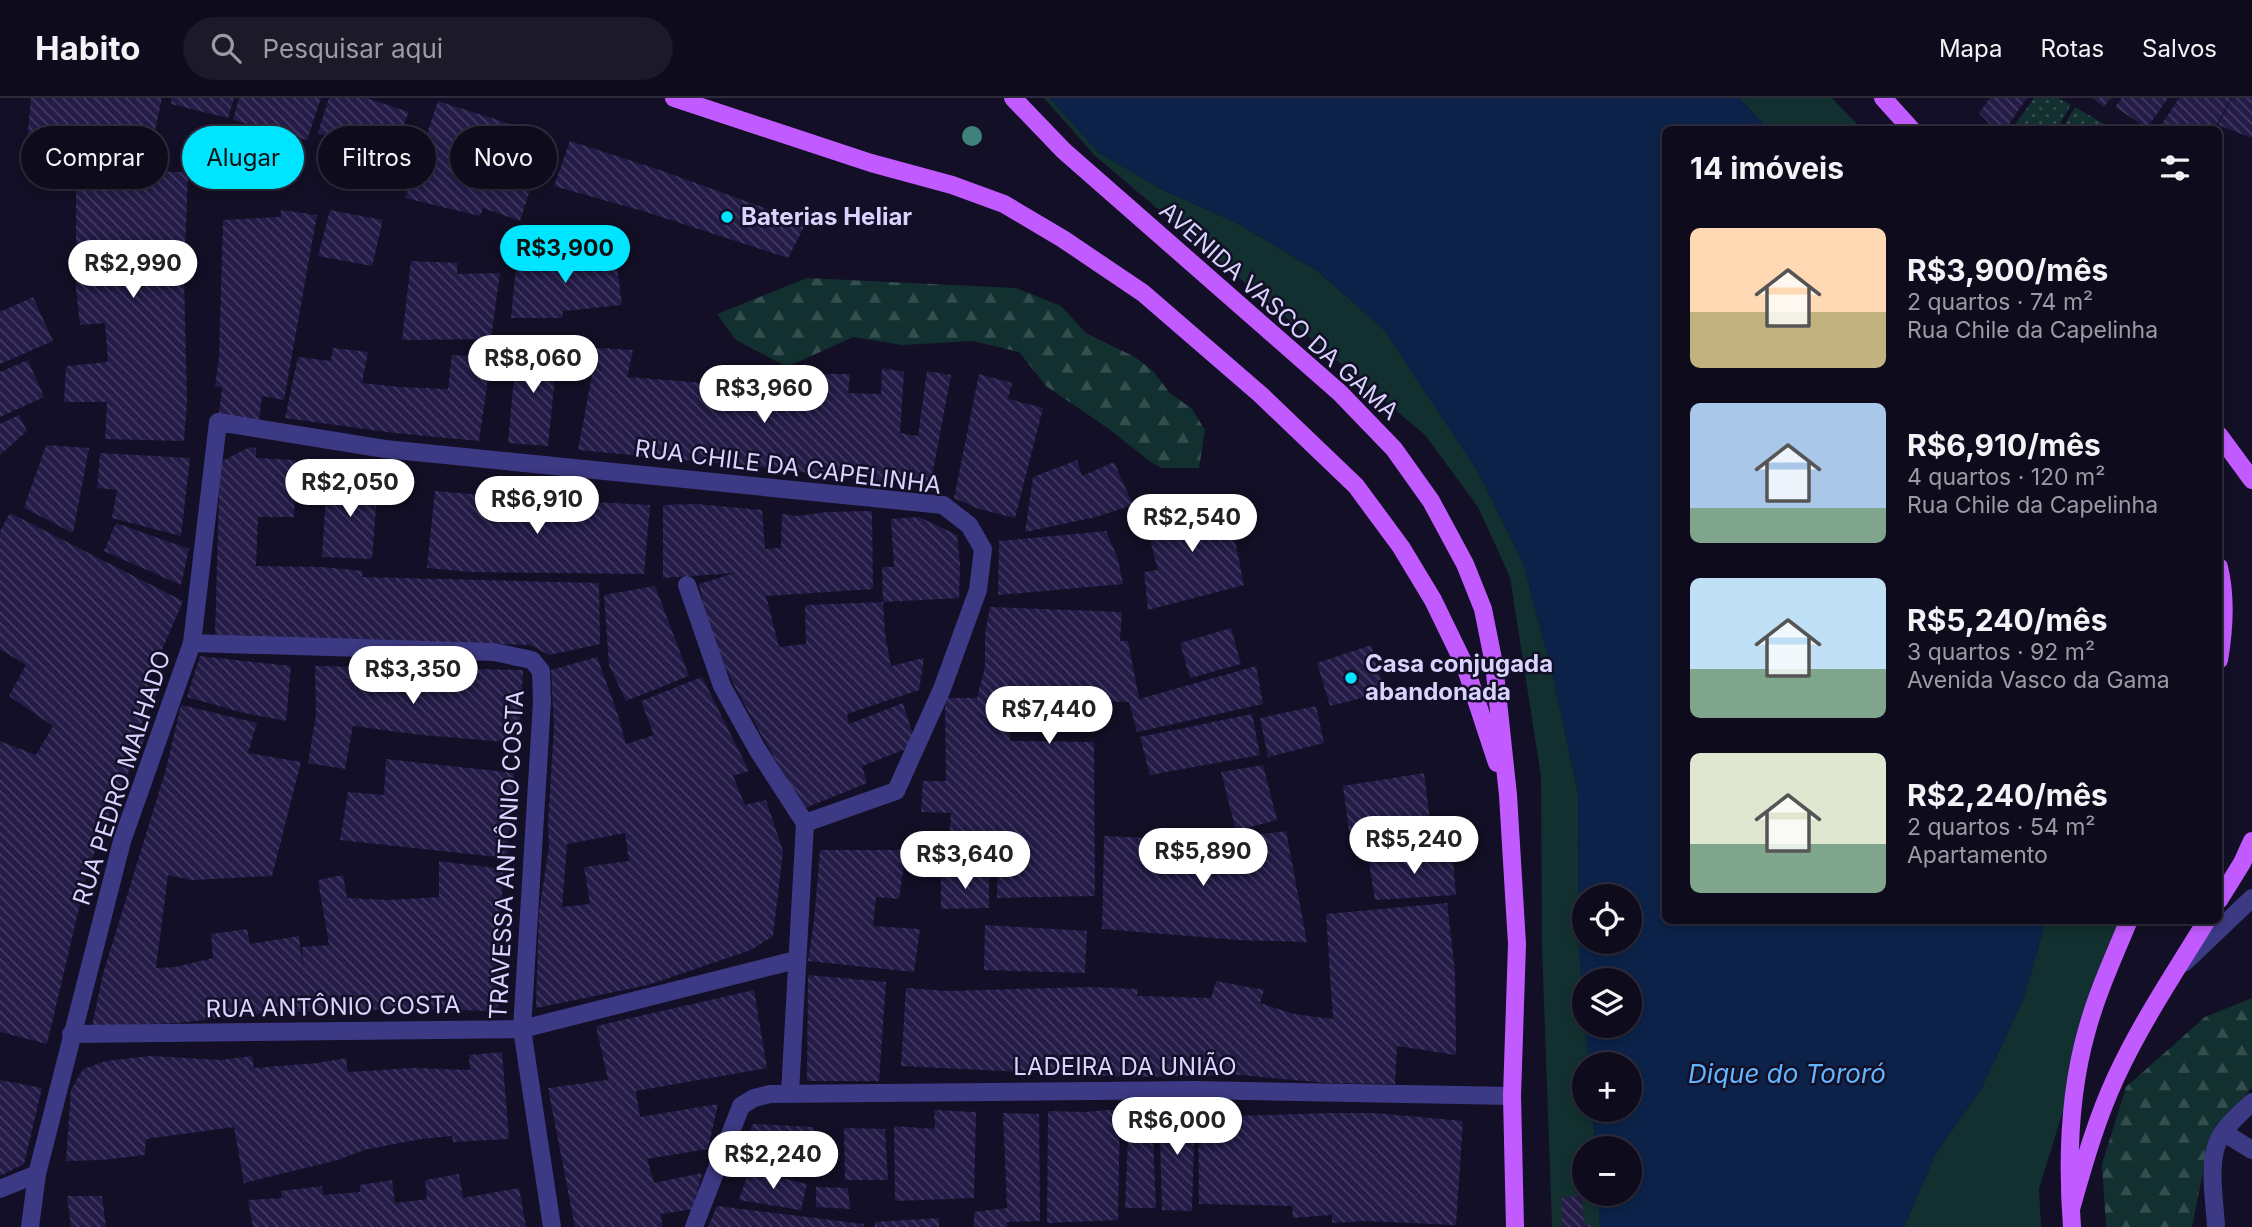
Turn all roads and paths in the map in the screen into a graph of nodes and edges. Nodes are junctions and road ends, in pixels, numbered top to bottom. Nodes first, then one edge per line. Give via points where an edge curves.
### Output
1 (674, 98) edge
2 (1013, 98) edge
3 (1884, 98) edge
4 (1908, 126) edge
5 (218, 422) joint
6 (2222, 439) edge
7 (2251, 476) edge
8 (2222, 581) edge
9 (687, 585) dead end
10 (192, 643) junction
11 (2222, 644) edge
12 (1508, 795) junction
13 (805, 823) junction
14 (2252, 841) edge
15 (2222, 895) edge
16 (2252, 898) edge
17 (2127, 924) edge
18 (2205, 924) edge
19 (796, 960) junction
20 (2176, 971) junction
21 (522, 1029) junction
22 (71, 1034) junction
23 (790, 1093) junction
24 (1513, 1096) junction
25 (2252, 1102) edge
26 (2223, 1132) junction
27 (2252, 1150) edge
28 (37, 1174) junction
29 (0, 1189) edge
30 (2071, 1209) junction
31 (30, 1227) edge
32 (552, 1227) edge
33 (694, 1227) edge
34 (1515, 1227) edge
35 (2072, 1227) edge
36 (2216, 1227) edge

1 - 12 main road, AVENIDA VASCO DA GAMA via 1004,204 1143,293 1261,395 1356,486 1401,547 1465,666
2 - 12 main road, AVENIDA VASCO DA GAMA via 1065,151 1340,393 1394,449 1431,501 1483,609 1494,664
3 - 4 main road
5 - 10 street, RUA PEDRO MALHADO
5 - 13 street, RUA CHILE DA CAPELINHA via 385,449 943,505 969,525 983,549 978,590 942,689 896,791
6 - 7 main road
8 - 11 main road
9 - 13 street via 722,686
10 - 21 street, TRAVESSA ANTÔNIO COSTA via 494,652 532,660 541,671 542,702
10 - 22 street, RUA PEDRO MALHADO via 122,841
12 - 24 main road, AVENIDA VASCO DA GAMA via 1517,944
13 - 19 street
14 - 15 main road
16 - 20 street
17 - 30 main road via 2087,1030 2077,1075 2071,1125
18 - 20 main road
19 - 21 street, RUA ANTÔNIO COSTA
19 - 23 street
20 - 30 main road via 2116,1077
21 - 22 street, RUA ANTÔNIO COSTA
21 - 32 street, TRAVESSA ANTÔNIO COSTA
22 - 28 street, RUA PEDRO MALHADO
23 - 24 street, LADEIRA DA UNIÃO via 1196,1090
23 - 33 street, LADEIRA DA UNIÃO via 754,1098 741,1105
24 - 34 main road, AVENIDA VASCO DA GAMA
25 - 26 street
26 - 27 street
26 - 36 street via 2213,1164
28 - 29 street
28 - 31 street, RUA PEDRO MALHADO
30 - 35 main road

